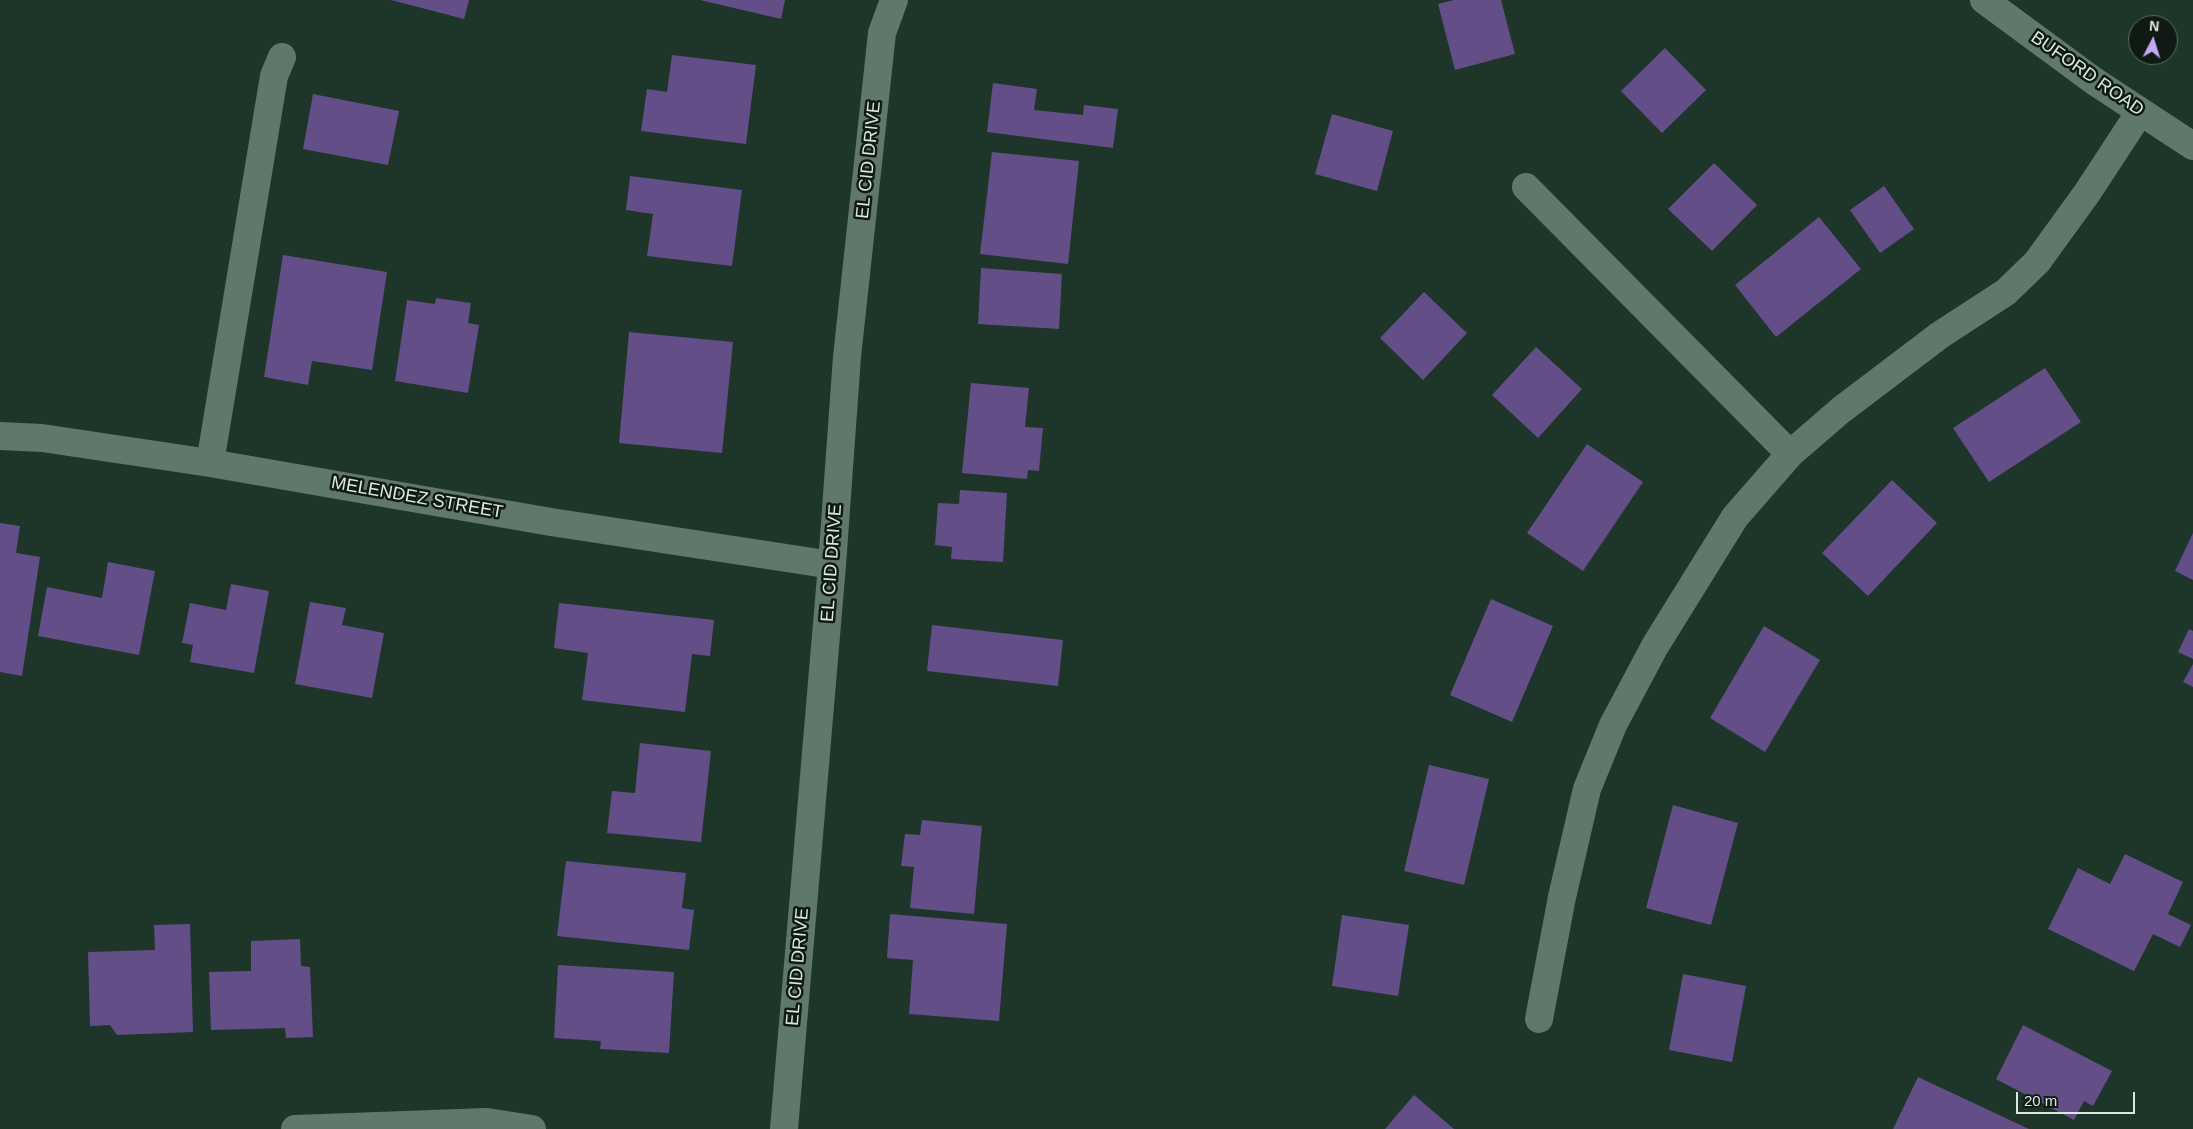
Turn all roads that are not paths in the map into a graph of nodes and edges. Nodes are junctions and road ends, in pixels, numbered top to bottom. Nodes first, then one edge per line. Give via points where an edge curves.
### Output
1 (894, 0) edge
2 (1984, 0) edge
3 (282, 57) dead end
4 (2140, 112) junction
5 (2193, 146) edge
6 (1526, 187) dead end
7 (0, 436) edge
8 (1790, 454) junction
9 (210, 463) junction
10 (832, 565) junction
11 (1539, 1019) dead end
12 (295, 1129) edge
13 (532, 1129) edge
14 (784, 1129) edge

1 - 10 street, EL CID DRIVE via 881,43 847,357
2 - 4 street, BUFORD ROAD
3 - 9 street via 274,76
4 - 5 street, BUFORD ROAD
4 - 8 street via 2087,194 2037,262 2006,292 1940,334
6 - 8 street
7 - 9 street, MELENDEZ STREET via 42,438
8 - 11 street via 1735,517 1655,646 1613,725 1588,789 1562,897
9 - 10 street, MELENDEZ STREET via 560,523
10 - 14 street, EL CID DRIVE
12 - 13 street via 487,1122

